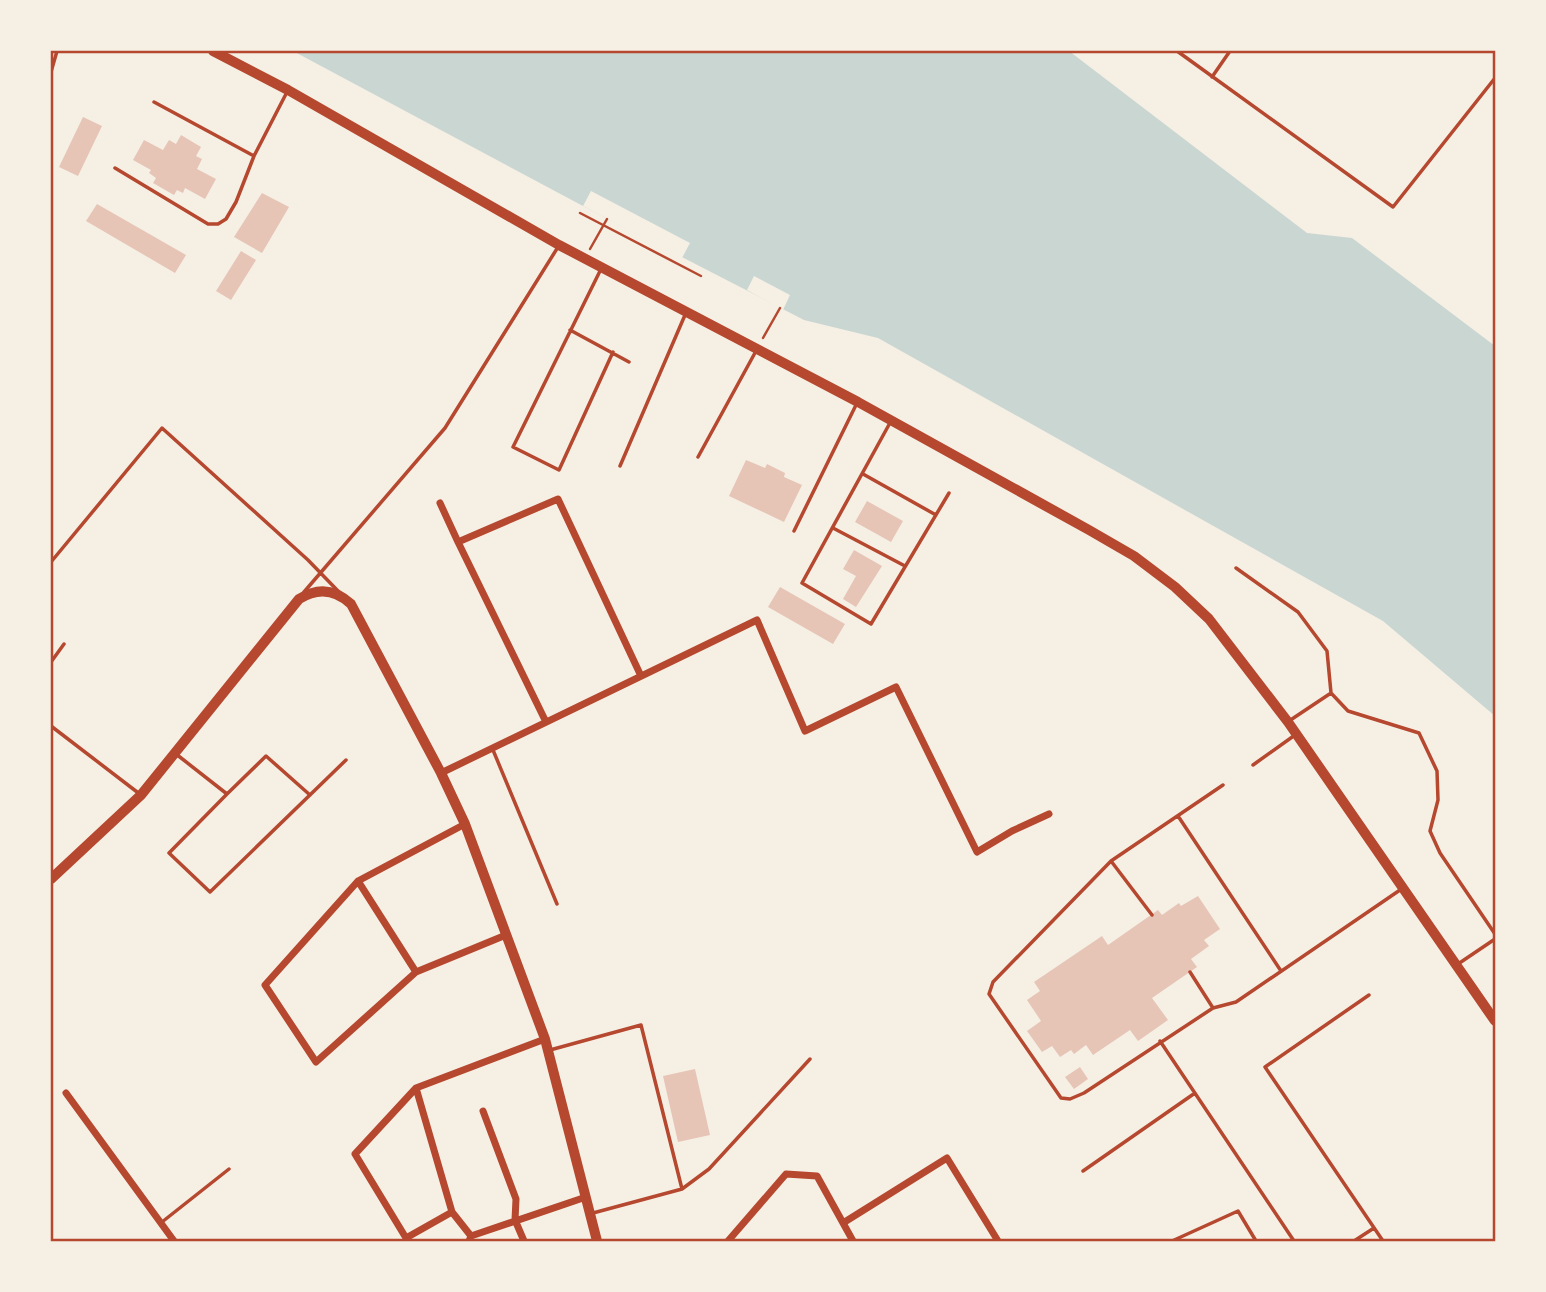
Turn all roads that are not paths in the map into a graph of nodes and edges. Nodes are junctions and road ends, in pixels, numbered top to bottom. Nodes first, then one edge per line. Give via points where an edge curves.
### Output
1 (57, 51) edge
2 (213, 51) edge
3 (1177, 51) edge
4 (1230, 51) edge
5 (51, 72) edge
6 (1212, 77) junction
7 (1495, 78) edge
8 (288, 90) junction
9 (154, 102) dead end
10 (254, 156) junction
11 (115, 168) dead end
12 (559, 245) junction
13 (601, 268) junction
14 (686, 313) junction
15 (570, 330) junction
16 (757, 350) junction
17 (613, 352) junction
18 (629, 362) dead end
19 (858, 402) junction
20 (891, 421) junction
21 (698, 457) dead end
22 (620, 466) dead end
23 (863, 474) junction
24 (949, 493) dead end
25 (440, 503) dead end
26 (936, 515) junction
27 (833, 528) junction
28 (794, 531) dead end
29 (458, 542) junction
30 (51, 562) edge
31 (906, 566) junction
32 (1236, 568) dead end
33 (320, 572) junction
34 (342, 596) junction
35 (299, 599) junction
36 (64, 644) dead end
37 (51, 662) edge
38 (641, 676) junction
39 (1331, 694) junction
40 (546, 722) junction
41 (1288, 722) junction
42 (51, 726) edge
43 (1296, 734) junction
44 (492, 748) junction
45 (176, 754) junction
46 (346, 760) dead end
47 (1253, 765) dead end
48 (441, 773) junction
49 (1223, 785) dead end
50 (227, 794) junction
51 (141, 795) junction
52 (310, 795) junction
53 (1049, 814) dead end
54 (1178, 816) junction
55 (465, 824) junction
56 (1111, 861) junction
57 (51, 879) edge
58 (358, 881) junction
59 (1403, 888) junction
60 (557, 904) dead end
61 (1152, 915) dead end
62 (506, 935) junction
63 (1495, 937) edge
64 (1456, 965) junction
65 (1281, 971) junction
66 (416, 972) junction
67 (1190, 972) dead end
68 (1369, 995) dead end
69 (1213, 1008) junction
70 (1495, 1021) edge
71 (545, 1039) junction
72 (1160, 1041) junction
73 (548, 1051) junction
74 (810, 1059) dead end
75 (415, 1088) junction
76 (66, 1093) dead end
77 (1195, 1093) junction
78 (483, 1111) dead end
79 (229, 1169) dead end
80 (1083, 1171) dead end
81 (682, 1189) junction
82 (586, 1197) junction
83 (452, 1212) junction
84 (590, 1214) junction
85 (514, 1220) junction
86 (160, 1223) junction
87 (843, 1223) junction
88 (1374, 1228) junction
89 (470, 1239) edge
90 (174, 1241) edge
91 (524, 1241) edge
92 (597, 1241) edge
93 (728, 1241) edge
94 (853, 1241) edge
95 (998, 1241) edge
96 (1172, 1241) edge
97 (1256, 1241) edge
98 (1294, 1241) edge
99 (1354, 1241) edge
100 (1383, 1241) edge

1 - 5 lane
2 - 8 street
3 - 6 lane
4 - 6 lane
6 - 7 lane via 1393,207
8 - 10 lane
8 - 12 street
9 - 10 lane
10 - 11 lane via 236,202 218,224 208,223
12 - 13 street
12 - 33 lane via 445,428
13 - 14 street
13 - 15 lane
14 - 16 street
14 - 22 lane
15 - 17 lane
15 - 17 lane via 513,447 558,470
16 - 19 street
16 - 21 lane
17 - 18 lane
19 - 20 street
19 - 28 lane
20 - 23 lane
20 - 41 street via 1135,556 1209,619
23 - 26 lane
23 - 27 lane
24 - 26 lane
25 - 29 street
26 - 31 lane
27 - 31 lane
27 - 31 lane via 802,583 871,624
29 - 38 street via 558,499
29 - 40 street
30 - 33 lane via 162,428
32 - 39 lane via 1298,612 1327,651
33 - 34 lane
33 - 35 lane
34 - 35 street via 320,590
34 - 48 street via 351,604
35 - 45 street
36 - 37 lane
38 - 40 street
38 - 53 street via 757,620 805,731 895,687 977,852
39 - 41 lane
39 - 63 lane via 1348,711 1419,733 1437,771 1438,800 1430,831
40 - 44 street
41 - 43 street
42 - 51 lane
43 - 47 lane
43 - 59 street
44 - 48 street
44 - 60 lane
45 - 50 lane
45 - 51 street
46 - 52 lane
48 - 55 street
49 - 54 lane
50 - 52 lane via 266,756
50 - 52 lane via 169,853 210,892
51 - 57 street
54 - 56 lane
54 - 65 lane
55 - 58 street
55 - 62 street
56 - 61 lane
56 - 72 lane via 993,982 989,995 1061,1098 1070,1100 1084,1093
58 - 66 street
58 - 66 street via 265,985 316,1062
59 - 64 street
59 - 65 lane
62 - 66 street
62 - 71 street
63 - 64 lane
64 - 70 street
65 - 69 lane via 1236,1002
67 - 69 lane
68 - 88 lane via 1265,1067
69 - 72 lane
71 - 73 street
71 - 75 street
72 - 77 lane
73 - 81 lane via 641,1025
73 - 82 street
74 - 81 lane via 709,1169
75 - 83 street
75 - 83 street via 355,1154 406,1238
76 - 86 street
77 - 80 lane
77 - 98 lane
78 - 85 street via 516,1199
79 - 86 lane
81 - 84 lane
82 - 84 street
82 - 85 street
83 - 89 street
84 - 92 street
85 - 89 street
85 - 91 street
86 - 90 street
87 - 93 street via 817,1176 786,1174
87 - 94 street
87 - 95 street via 947,1158
88 - 99 lane
88 - 100 lane
96 - 97 lane via 1238,1211

